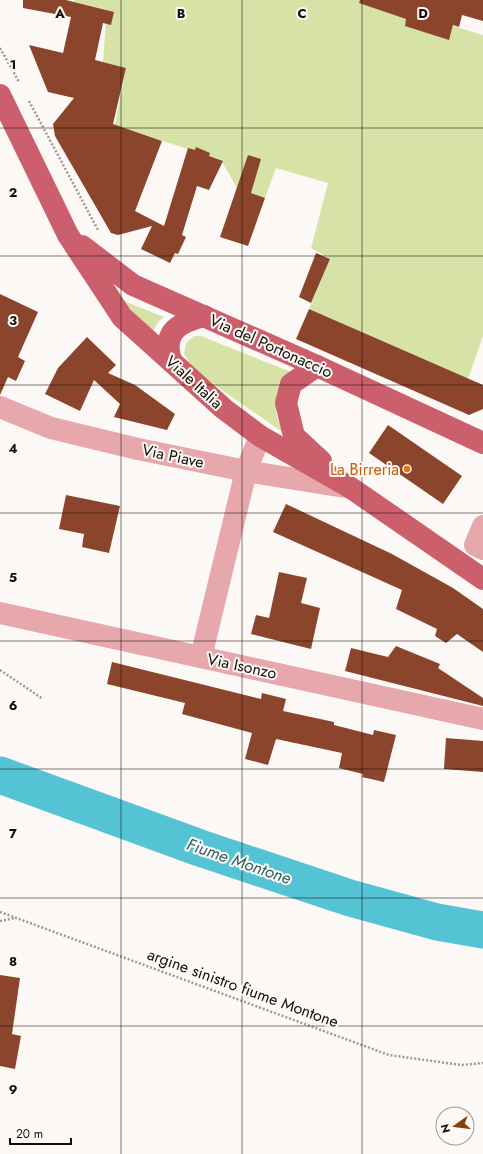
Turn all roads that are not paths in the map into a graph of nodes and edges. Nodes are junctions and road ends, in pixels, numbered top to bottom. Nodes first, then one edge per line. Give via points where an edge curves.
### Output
1 (0, 96) edge
2 (68, 235) junction
3 (204, 316) junction
4 (171, 361) junction
5 (317, 366) junction
6 (0, 407) edge
7 (260, 436) junction
8 (483, 443) edge
9 (246, 471) junction
10 (351, 488) junction
11 (483, 526) edge
12 (483, 549) edge
13 (483, 579) edge
14 (0, 613) edge
15 (201, 657) junction
16 (483, 719) edge

1 - 2 main road, Viale Italia
2 - 3 main road, Via del Portonaccio via 133,285
2 - 4 main road, Viale Italia via 122,317
3 - 4 main road via 178,326 170,335 168,350
3 - 5 main road, Via del Portonaccio
4 - 7 main road, Viale Italia via 224,409
5 - 8 main road, Via del Portonaccio
5 - 10 main road via 291,384 286,403 294,436
6 - 9 street, Via Piave via 51,428
7 - 9 street
7 - 10 main road, Viale Italia
9 - 10 street, Via Piave
9 - 15 street
10 - 13 main road, Viale Italia
11 - 12 street via 475,545
14 - 15 street, Via Isonzo
15 - 16 street, Via Isonzo

